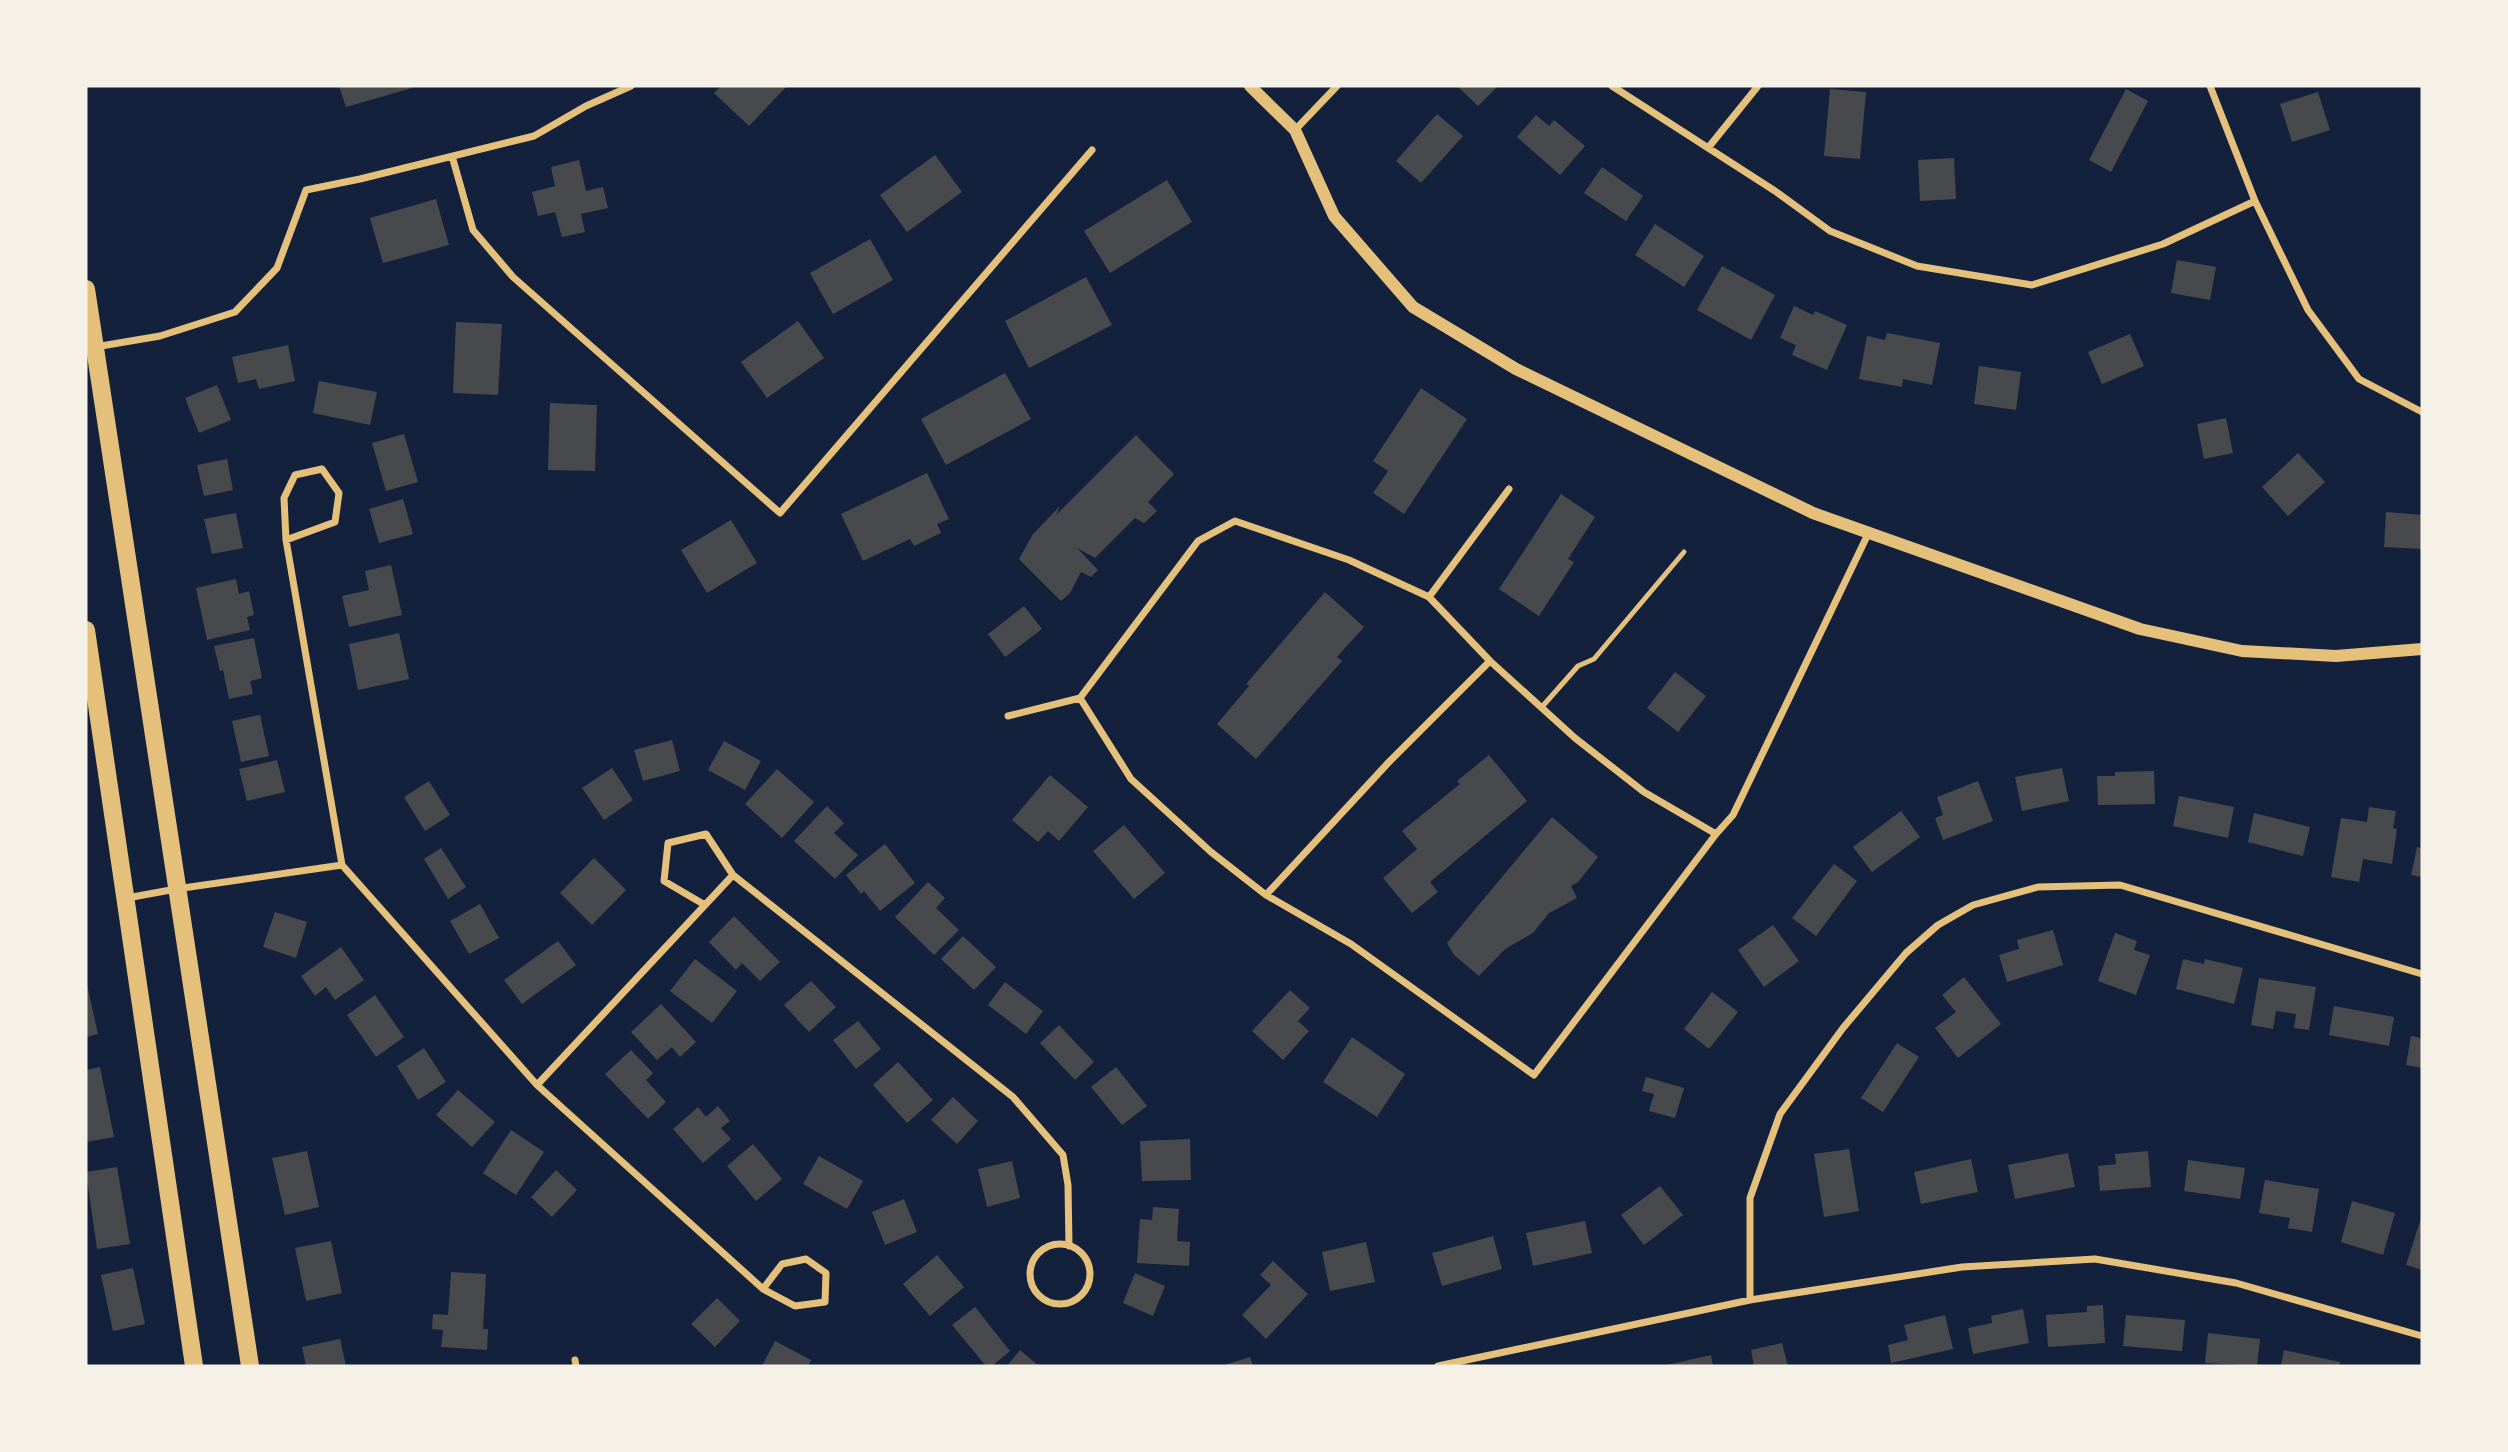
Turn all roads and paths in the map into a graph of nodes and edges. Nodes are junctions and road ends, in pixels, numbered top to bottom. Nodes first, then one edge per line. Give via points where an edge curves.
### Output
1 (631, 86) edge
2 (1250, 86) edge
3 (1337, 86) edge
4 (1612, 86) edge
5 (1758, 86) edge
6 (2210, 86) edge
7 (1296, 130) junction
8 (1708, 148) junction
9 (1092, 150) dead end
10 (452, 156) junction
11 (2255, 201) junction
12 (86, 289) edge
13 (95, 348) junction
14 (2422, 412) edge
15 (1509, 489) dead end
16 (1869, 532) junction
17 (286, 540) junction
18 (1684, 552) dead end
19 (1429, 597) junction
20 (86, 630) edge
21 (2422, 649) edge
22 (1490, 661) junction
23 (1080, 698) junction
24 (1541, 708) junction
25 (1008, 716) dead end
26 (1716, 834) junction
27 (342, 865) junction
28 (733, 875) junction
29 (176, 889) junction
30 (1266, 895) junction
31 (126, 898) junction
32 (705, 905) junction
33 (2422, 974) edge
34 (537, 1085) junction
35 (1069, 1246) junction
36 (763, 1289) junction
37 (1751, 1300) junction
38 (2422, 1336) edge
39 (194, 1366) edge
40 (250, 1366) edge
41 (1438, 1366) edge

1 - 10 street via 534,136
2 - 7 street
3 - 7 street
4 - 8 street
5 - 8 street
6 - 11 street
7 - 16 street via 1334,216 1413,307 1516,369 1813,513
8 - 11 street via 1830,231 1917,266 2032,285 2163,244
9 - 10 street via 780,513 513,277 473,230
10 - 13 street via 306,190 277,268 235,312 160,336
11 - 14 street via 2308,310 2359,379
12 - 13 main road
13 - 29 main road
15 - 19 street
16 - 21 street via 2140,629 2242,652 2336,656
16 - 26 street via 1733,815
17 - 17 street via 284,498 295,475 322,469 339,493 335,522
17 - 27 street
18 - 24 lane via 1594,659 1578,666
19 - 22 street
19 - 23 street via 1349,560 1235,521 1198,541
20 - 31 main road
22 - 24 street
22 - 30 street
23 - 25 street
23 - 30 street via 1131,779
24 - 26 street via 1644,792
26 - 30 street via 1534,1075 1352,944
27 - 29 street
27 - 34 street
28 - 32 street
28 - 32 street via 706,834 668,843 664,881
28 - 35 street via 1013,1097 1063,1155
29 - 31 street
29 - 40 main road
31 - 39 main road
32 - 34 street
33 - 37 street via 2120,886 2038,887 1973,905 1938,925 1906,953 1780,1114 1750,1198
34 - 36 street
35 - 35 street via 1042,1250 1031,1266 1036,1293 1053,1304 1081,1295 1090,1277 1084,1258
36 - 36 street via 795,1306 825,1302 826,1273 806,1259 782,1265
37 - 38 street via 1962,1267 2095,1259 2236,1283
37 - 41 street

